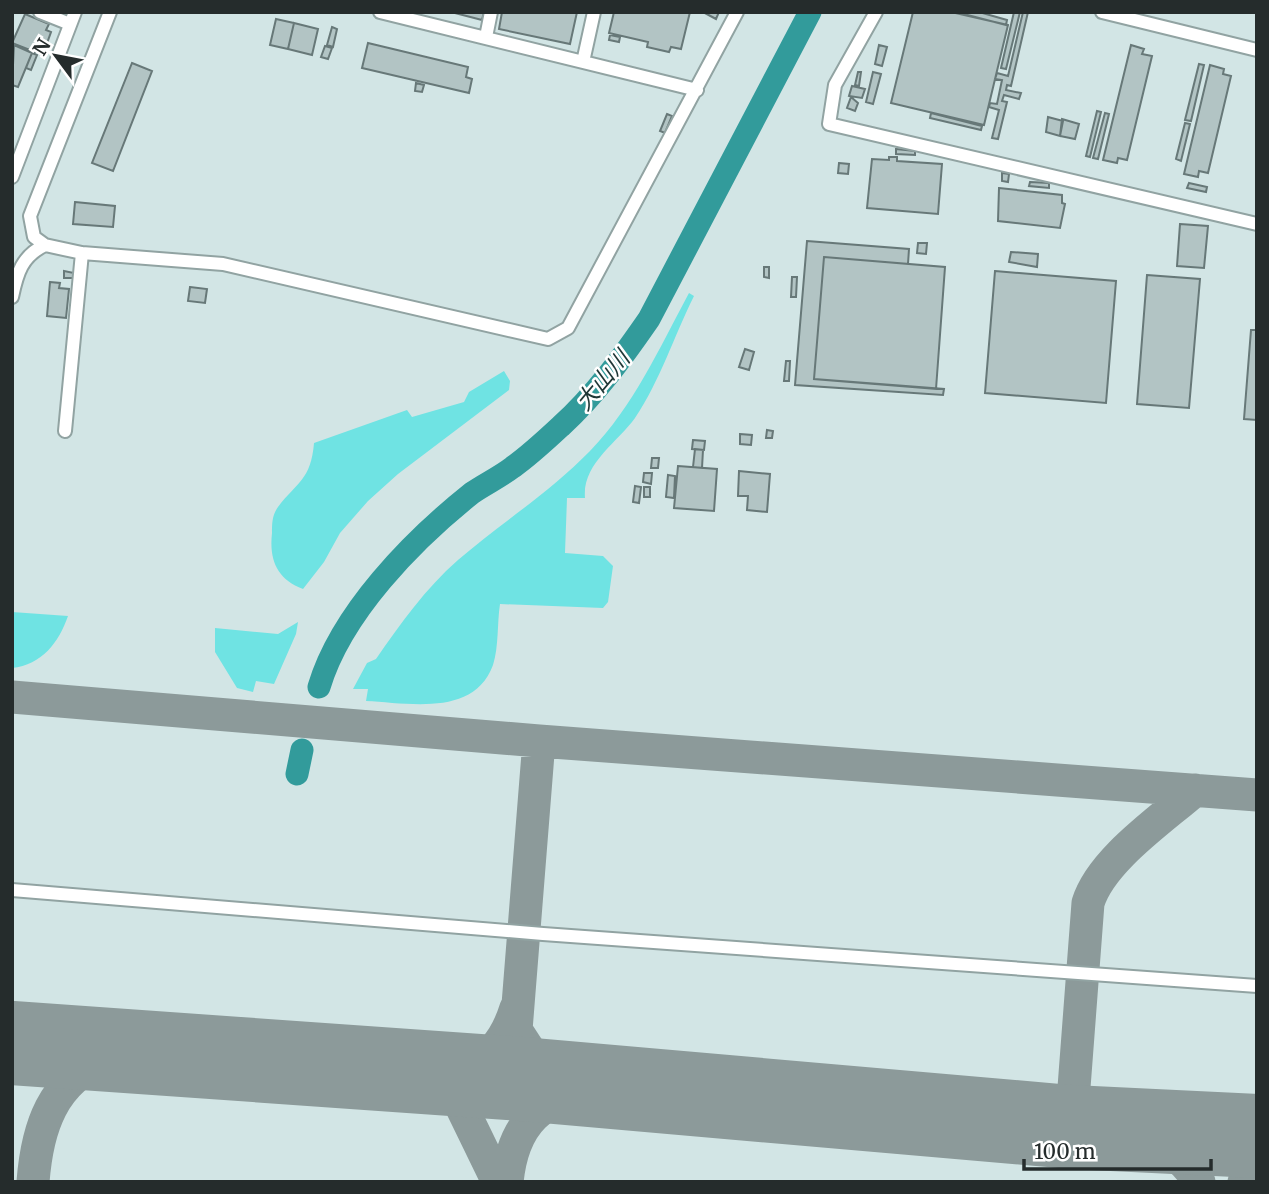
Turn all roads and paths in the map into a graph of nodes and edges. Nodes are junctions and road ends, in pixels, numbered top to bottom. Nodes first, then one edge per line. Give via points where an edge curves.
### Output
1 (40, 12) edge
2 (110, 12) edge
3 (380, 12) edge
4 (491, 12) edge
5 (594, 12) edge
6 (737, 12) edge
7 (876, 12) edge
8 (1102, 12) edge
9 (73, 18) edge
10 (426, 18) edge
11 (486, 37) junction
12 (1257, 50) edge
13 (583, 62) junction
14 (697, 90) junction
15 (12, 177) edge
16 (1257, 224) edge
17 (45, 245) junction
18 (82, 253) junction
19 (12, 297) edge
20 (65, 431) dead end
21 (12, 890) edge
22 (1257, 986) edge

1 - 9 street
2 - 17 street via 30,216 34,237
3 - 10 street
4 - 11 street
5 - 13 street
6 - 14 street
7 - 16 street via 835,85 830,124
8 - 12 street
9 - 15 street
10 - 11 street
11 - 13 street
13 - 14 street
14 - 18 street via 568,328 555,337 538,338 223,264
17 - 18 street
17 - 19 street via 31,252 20,267
18 - 20 street
21 - 22 street

